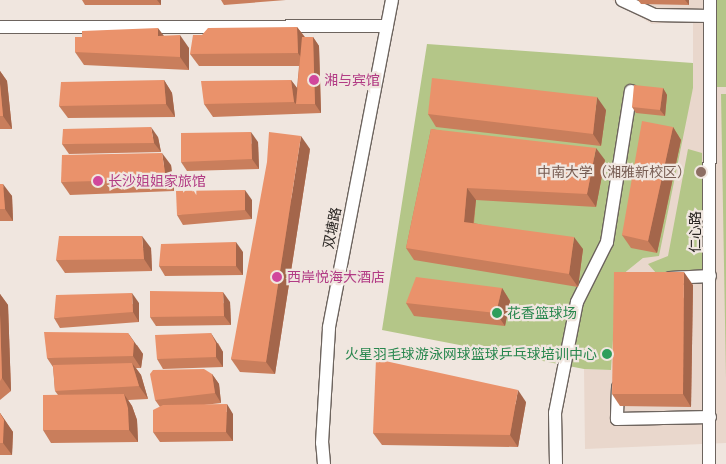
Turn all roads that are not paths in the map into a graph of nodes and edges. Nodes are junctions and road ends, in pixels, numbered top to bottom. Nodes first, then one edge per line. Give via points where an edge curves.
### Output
1 (392, 0) edge
2 (622, 0) edge
3 (710, 0) edge
4 (710, 16) junction
5 (387, 26) junction
6 (0, 27) edge
7 (631, 91) edge
8 (710, 276) junction
9 (661, 278) edge
10 (619, 370) edge
11 (710, 417) junction
12 (324, 464) edge
13 (556, 464) edge
14 (708, 464) edge

1 - 5 street, 双塘路
2 - 4 street via 654,15
3 - 4 street, 仁心路
4 - 8 street, 仁心路
5 - 6 street
5 - 12 street, 双塘路 via 329,327 322,444
7 - 13 street via 607,242 575,312 555,413
8 - 9 street
8 - 11 street, 仁心路
10 - 11 street via 617,419
11 - 14 street, 仁心路

